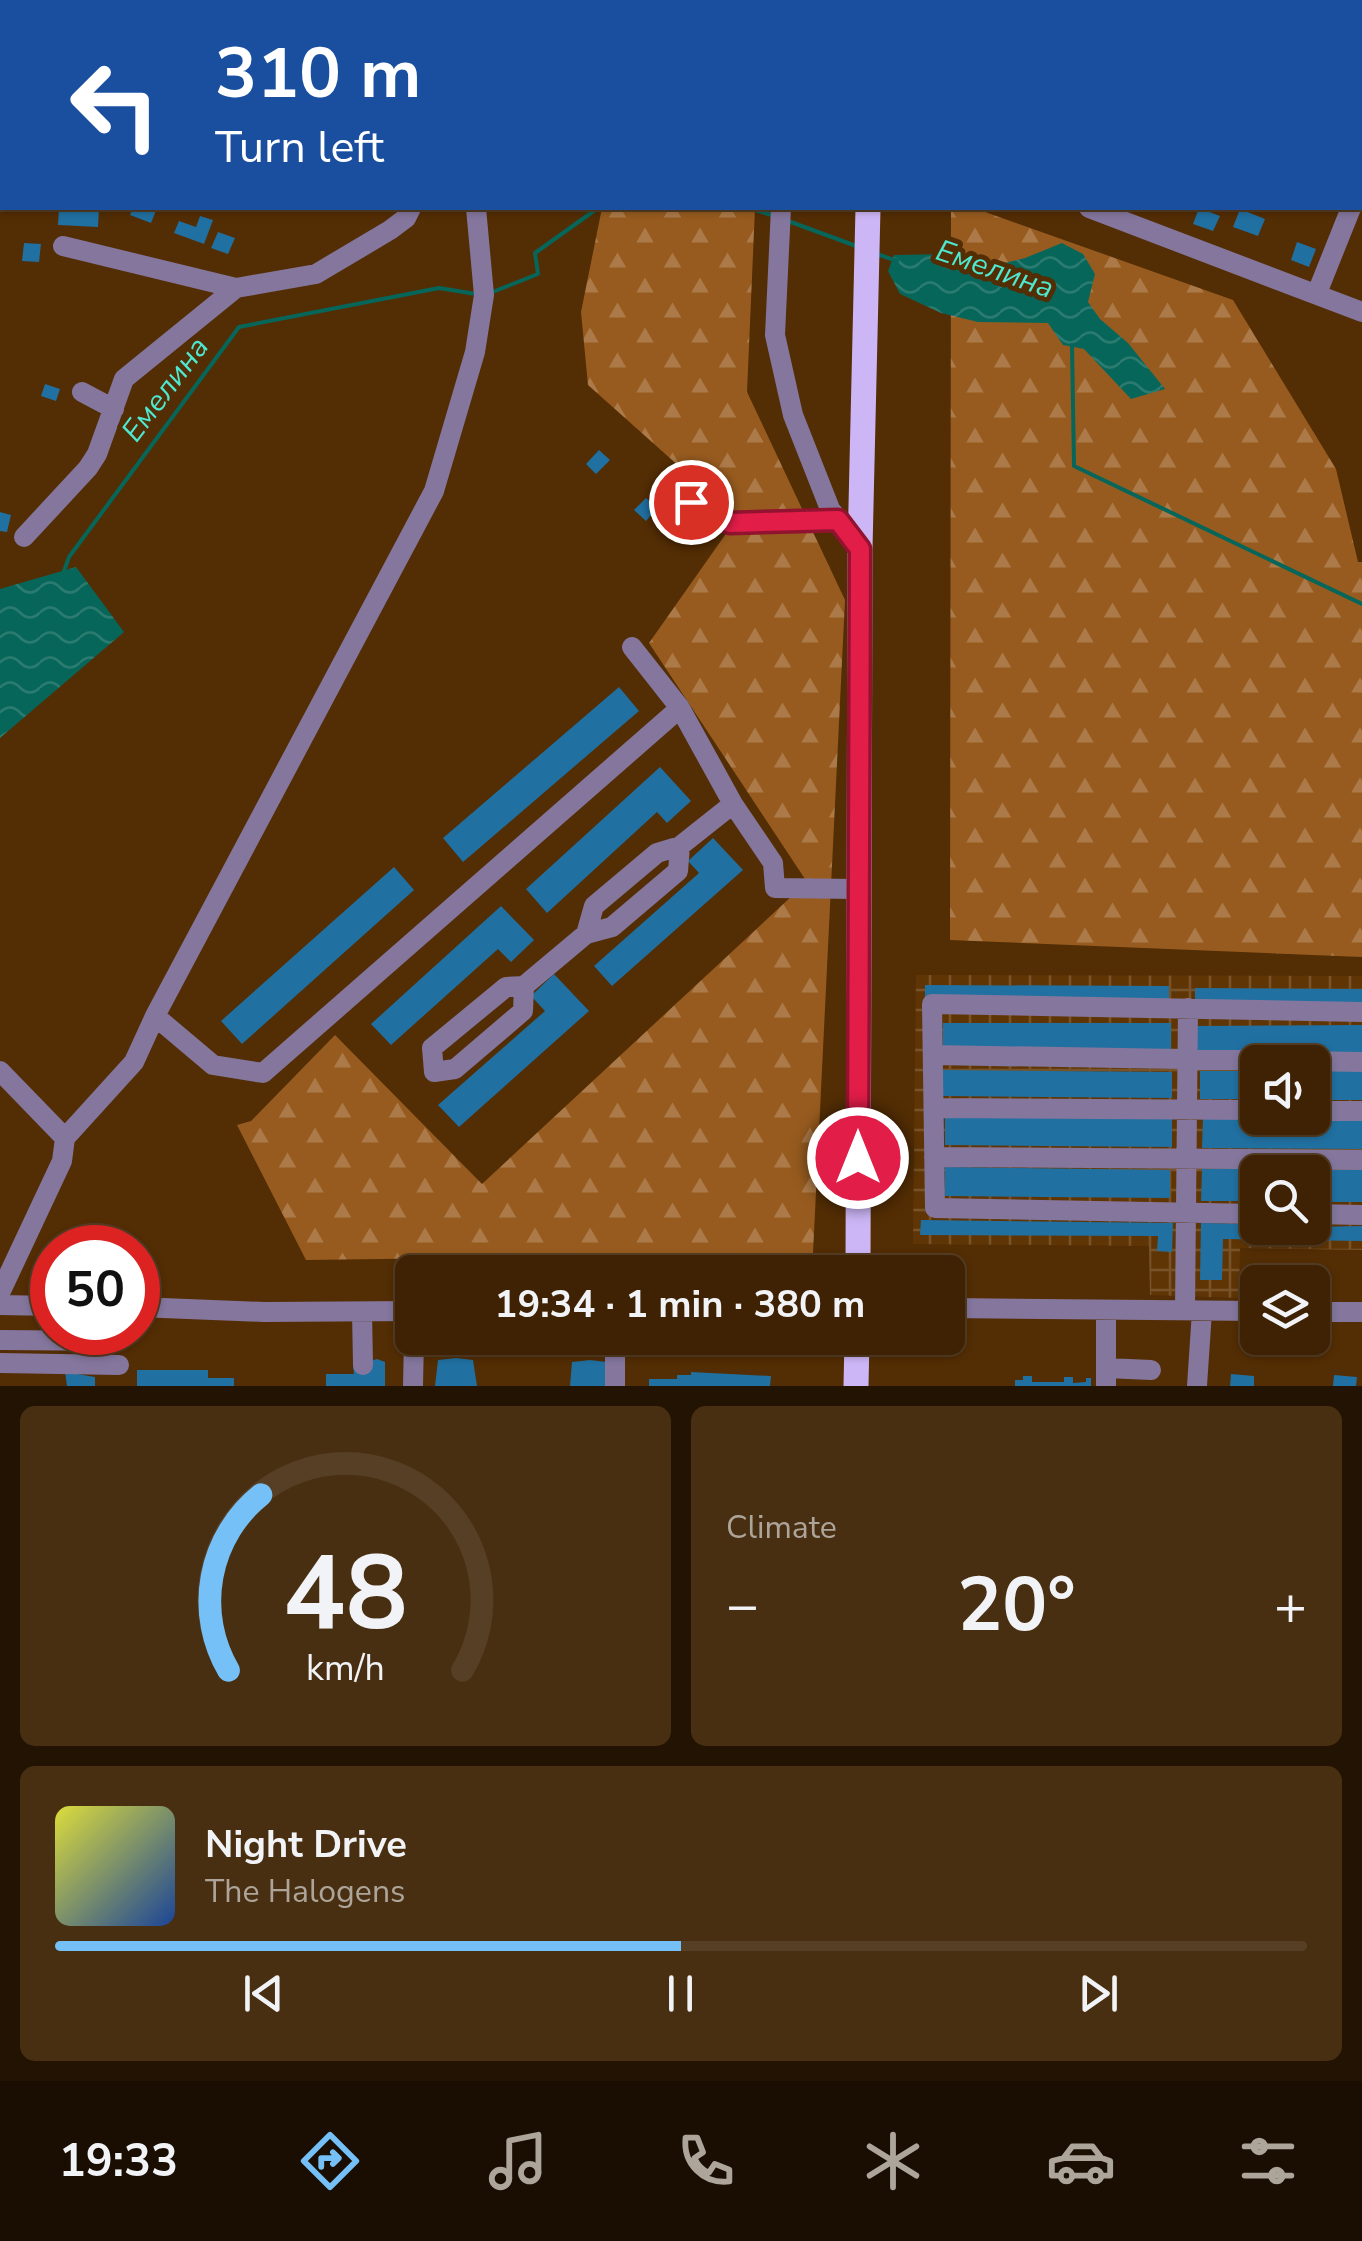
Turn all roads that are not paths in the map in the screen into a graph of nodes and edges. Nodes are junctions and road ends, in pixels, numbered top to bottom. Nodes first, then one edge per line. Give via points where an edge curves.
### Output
1 (410, 210) edge
2 (476, 210) edge
3 (781, 210) edge
4 (868, 210) edge
5 (1095, 210) edge
6 (1155, 210) edge
7 (1349, 210) edge
8 (1149, 230) junction
9 (63, 246) dead end
10 (236, 288) junction
11 (1317, 293) junction
12 (1362, 312) edge
13 (82, 392) dead end
14 (114, 409) junction
15 (691, 502) dead end
16 (838, 520) junction
17 (24, 538) dead end
18 (860, 549) junction
19 (632, 647) dead end
20 (680, 708) junction
21 (733, 804) junction
22 (858, 889) junction
23 (524, 986) junction
24 (1188, 1008) junction
25 (1362, 1012) edge
26 (154, 1016) junction
27 (933, 1055) junction
28 (1188, 1059) junction
29 (1362, 1062) edge
30 (0, 1072) edge
31 (934, 1108) junction
32 (1188, 1110) junction
33 (1240, 1110) edge
34 (1330, 1111) edge
35 (1362, 1111) edge
36 (65, 1138) junction
37 (934, 1156) junction
38 (1188, 1157) junction
39 (1362, 1160) edge
40 (1188, 1213) junction
41 (1240, 1214) edge
42 (1330, 1214) edge
43 (1362, 1215) edge
44 (858, 1255) edge
45 (0, 1293) edge
46 (0, 1306) edge
47 (30, 1306) edge
48 (160, 1308) edge
49 (965, 1308) edge
50 (1106, 1310) junction
51 (1193, 1310) junction
52 (395, 1311) edge
53 (1240, 1311) edge
54 (362, 1312) junction
55 (1330, 1312) edge
56 (1362, 1312) edge
57 (30, 1339) edge
58 (0, 1340) edge
59 (414, 1355) edge
60 (616, 1355) edge
61 (857, 1355) edge
62 (0, 1363) edge
63 (363, 1365) dead end
64 (1151, 1370) dead end
65 (119, 1376) edge
66 (1106, 1377) edge
67 (413, 1386) edge
68 (615, 1386) edge
69 (856, 1386) edge
70 (1197, 1386) edge

1 - 10 street via 390,230 316,274
2 - 26 street via 484,296 475,352 434,490
3 - 16 street via 775,335 793,415
4 - 18 main road
5 - 8 street
6 - 8 street
7 - 11 street
8 - 11 street
9 - 10 street
10 - 14 street via 124,379
11 - 12 street
13 - 14 street
14 - 17 street via 88,468
15 - 16 street via 730,523
16 - 18 street
18 - 22 main road
19 - 20 street
20 - 21 street
20 - 26 street via 263,1072 213,1065
21 - 22 street via 773,863 775,888
21 - 23 street via 680,846 657,852 594,906 586,934
22 - 44 main road
23 - 23 street via 506,988 432,1048 434,1072 455,1069 522,1011
24 - 25 street
24 - 27 street via 932,1004
24 - 28 street
26 - 36 street via 134,1062
27 - 28 street
27 - 31 street
28 - 29 street
28 - 32 street
30 - 36 street
31 - 32 street
31 - 37 street
32 - 33 street
32 - 38 street
34 - 35 street
36 - 45 street via 62,1161
37 - 38 street
37 - 40 street via 935,1208
38 - 39 street
38 - 40 street
40 - 41 street
40 - 51 street
42 - 43 street
46 - 47 street
48 - 54 street
49 - 50 street
50 - 51 street
50 - 66 street
51 - 53 street
51 - 70 street
52 - 54 street
54 - 63 street
55 - 56 street
57 - 58 street
59 - 67 street
60 - 68 street
61 - 69 main road
62 - 65 street
64 - 66 street

